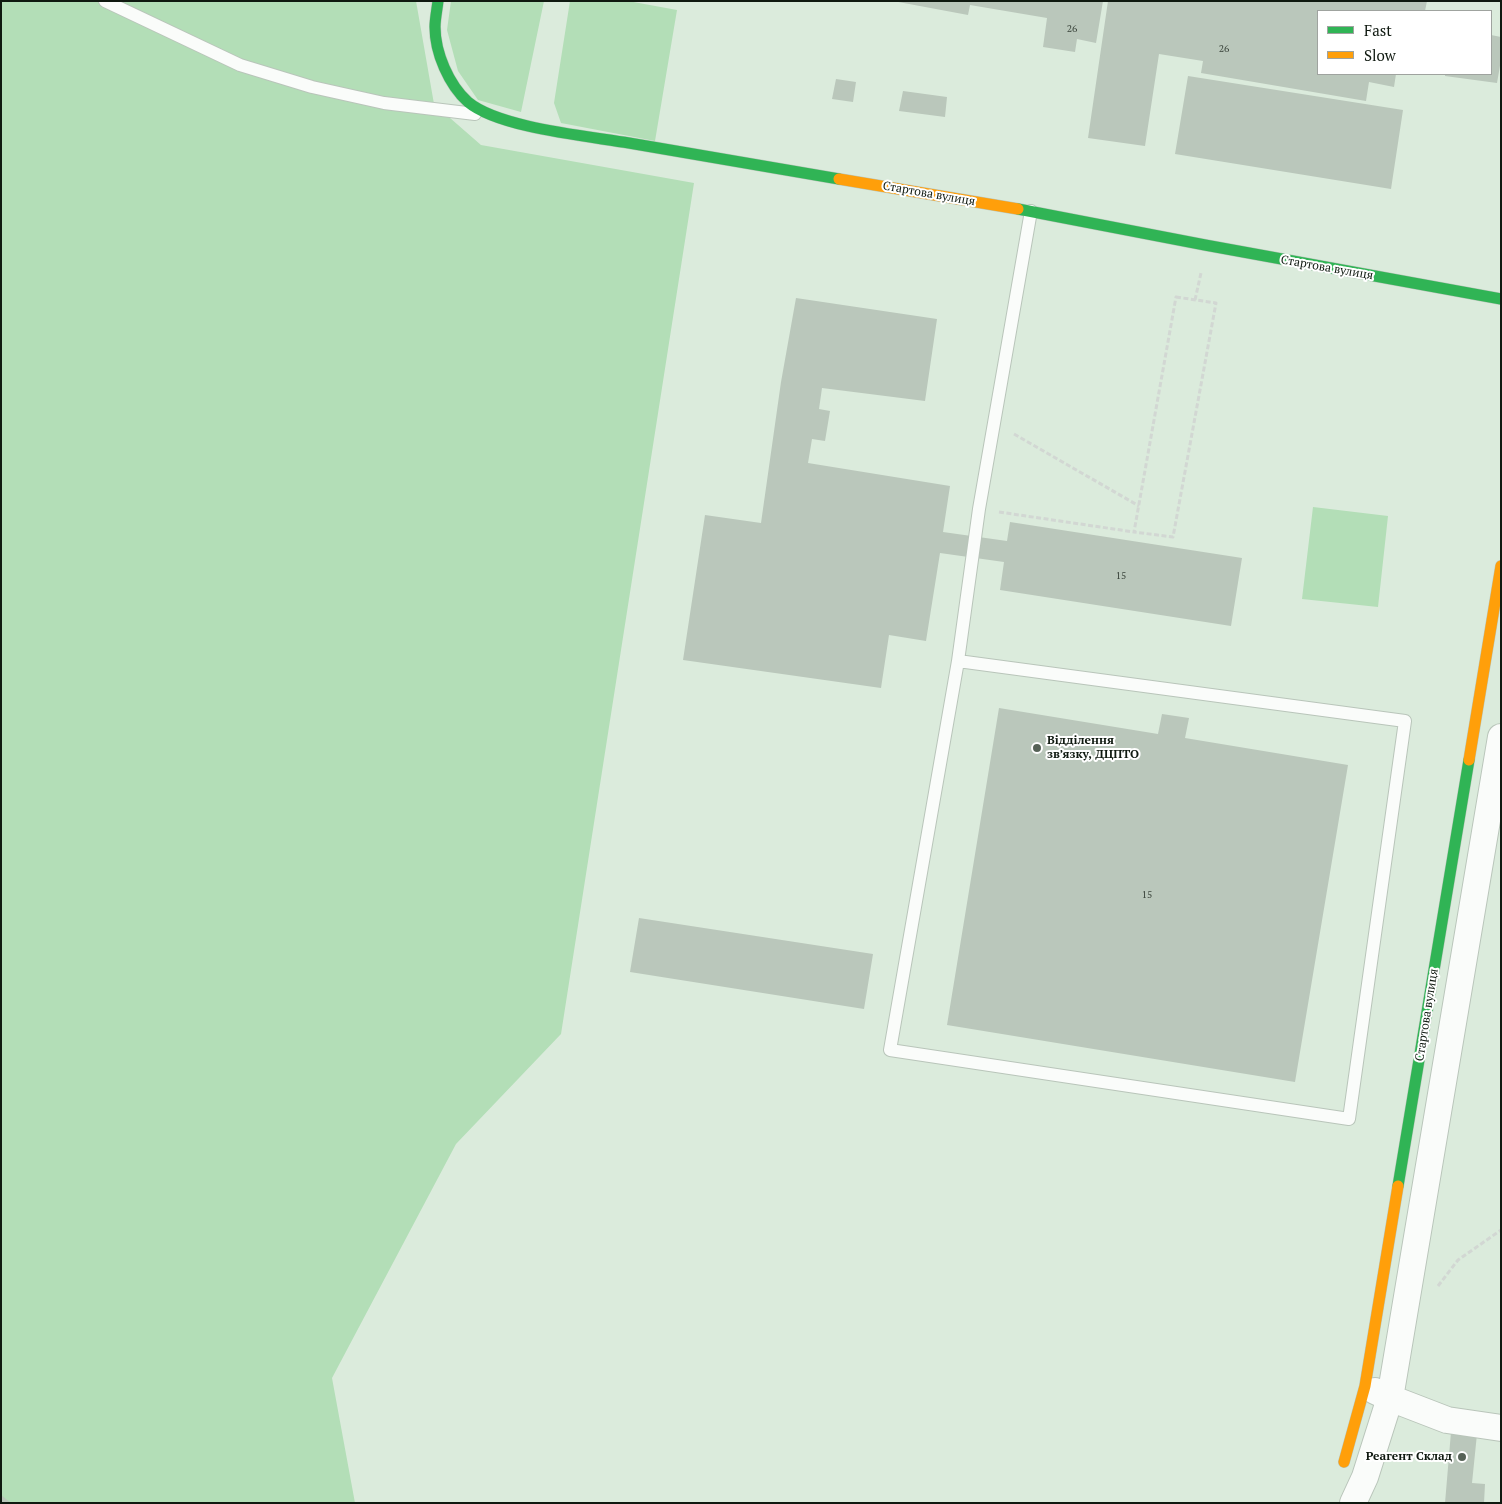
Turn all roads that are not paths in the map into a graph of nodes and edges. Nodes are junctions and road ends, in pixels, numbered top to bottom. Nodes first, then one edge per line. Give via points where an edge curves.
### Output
1 (105, 1) edge
2 (438, 1) edge
3 (495, 117) junction
4 (1031, 211) junction
5 (1501, 299) edge
6 (1501, 566) edge
7 (958, 661) junction
8 (1501, 737) edge
9 (1365, 1386) junction
10 (1390, 1398) junction
11 (1501, 1428) edge
12 (1344, 1462) dead end
13 (1353, 1503) edge

1 - 3 lane via 240,64 312,87 384,104
2 - 3 street, Стартова вулиця via 435,29 440,55 451,79 468,102
3 - 4 street, Стартова вулиця via 532,127
4 - 5 street, Стартова вулиця
4 - 7 lane via 979,509
6 - 9 street, Стартова вулиця
7 - 7 lane via 890,1050 1349,1119 1405,721
8 - 10 street
9 - 10 street
9 - 12 street, Стартова вулиця
10 - 11 street via 1447,1420
10 - 13 street

